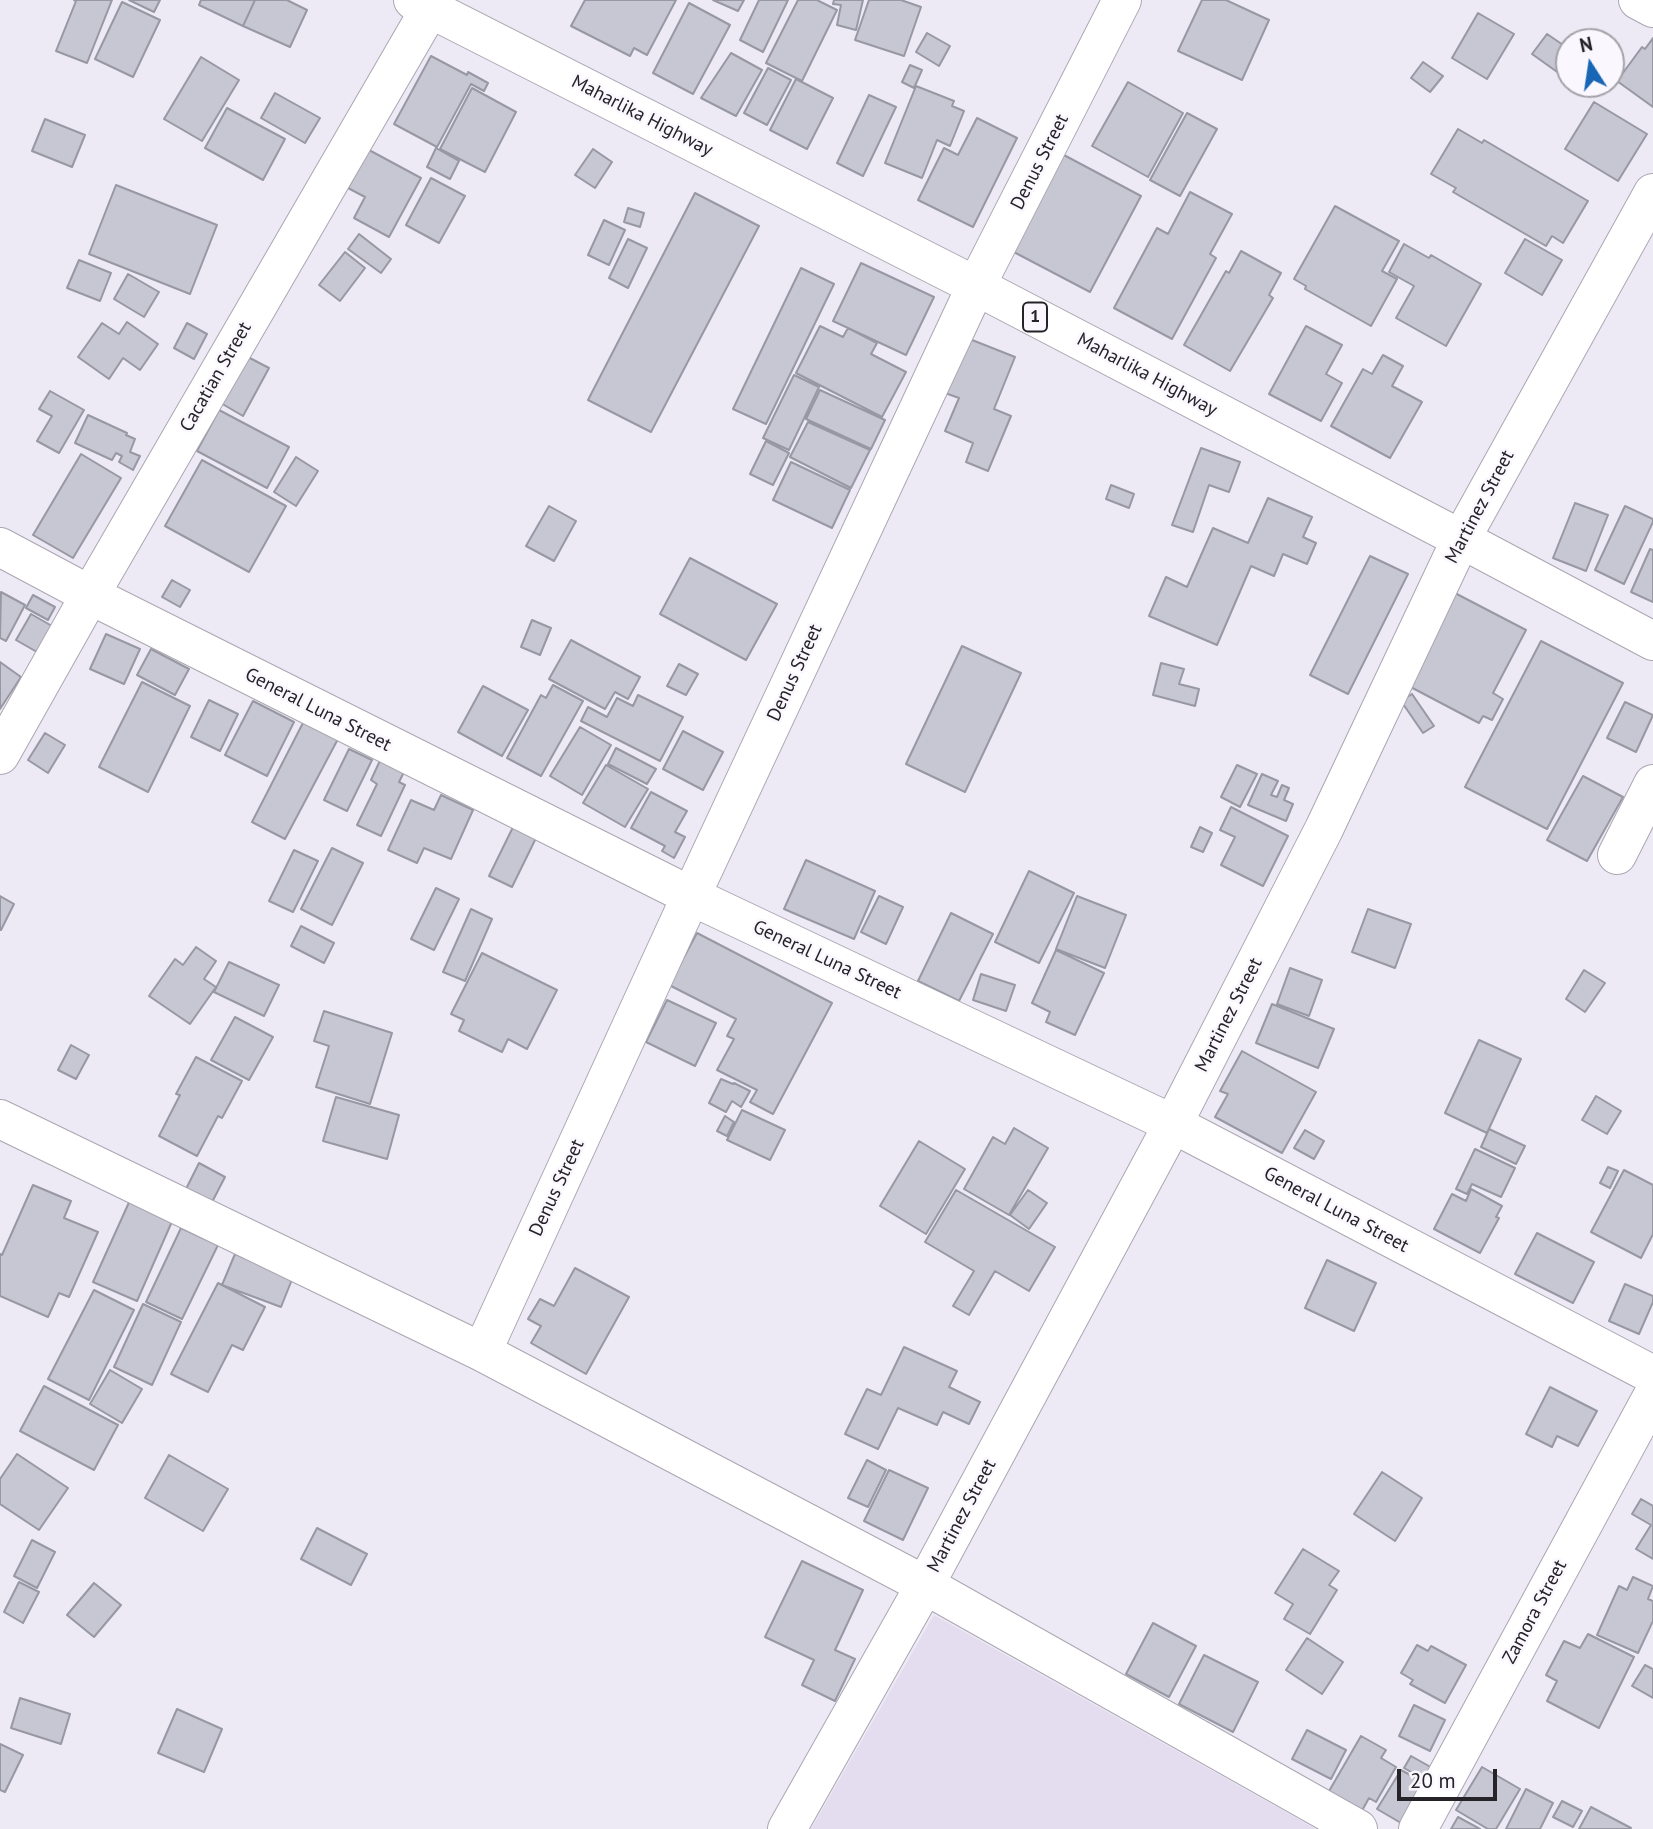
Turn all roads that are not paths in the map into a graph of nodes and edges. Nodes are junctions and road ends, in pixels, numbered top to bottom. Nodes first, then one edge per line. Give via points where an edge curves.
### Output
1 (1122, 0) edge
2 (1638, 0) edge
3 (426, 3) edge
4 (1653, 8) edge
5 (1653, 193) edge
6 (976, 286) junction
7 (1461, 539) junction
8 (0, 547) edge
9 (90, 596) junction
10 (1653, 641) edge
11 (0, 755) edge
12 (1653, 784) edge
13 (1617, 855) dead end
14 (691, 896) junction
15 (0, 1119) edge
16 (1173, 1124) junction
17 (482, 1352) junction
18 (1653, 1375) edge
19 (1653, 1395) edge
20 (925, 1585) junction
21 (787, 1829) edge
22 (1358, 1829) edge
23 (1418, 1829) edge

1 - 6 main road, Denus Street
2 - 4 main road
3 - 6 main road, Maharlika Highway / 1
3 - 9 main road, Cacatian Street
5 - 7 main road, Martinez Street
6 - 7 main road, Maharlika Highway / 1
6 - 14 main road, Denus Street
7 - 10 main road, Maharlika Highway / 1
7 - 16 main road, Martinez Street via 1324,829
8 - 9 main road, General Luna Street
9 - 11 main road, Cacatian Street
9 - 14 main road, General Luna Street
12 - 13 main road
14 - 16 main road, General Luna Street
14 - 17 main road, Denus Street
15 - 17 main road
16 - 18 main road, General Luna Street
16 - 20 main road, Martinez Street
17 - 20 main road
19 - 23 main road, Zamora Street
20 - 21 main road, Martinez Street
20 - 22 main road

